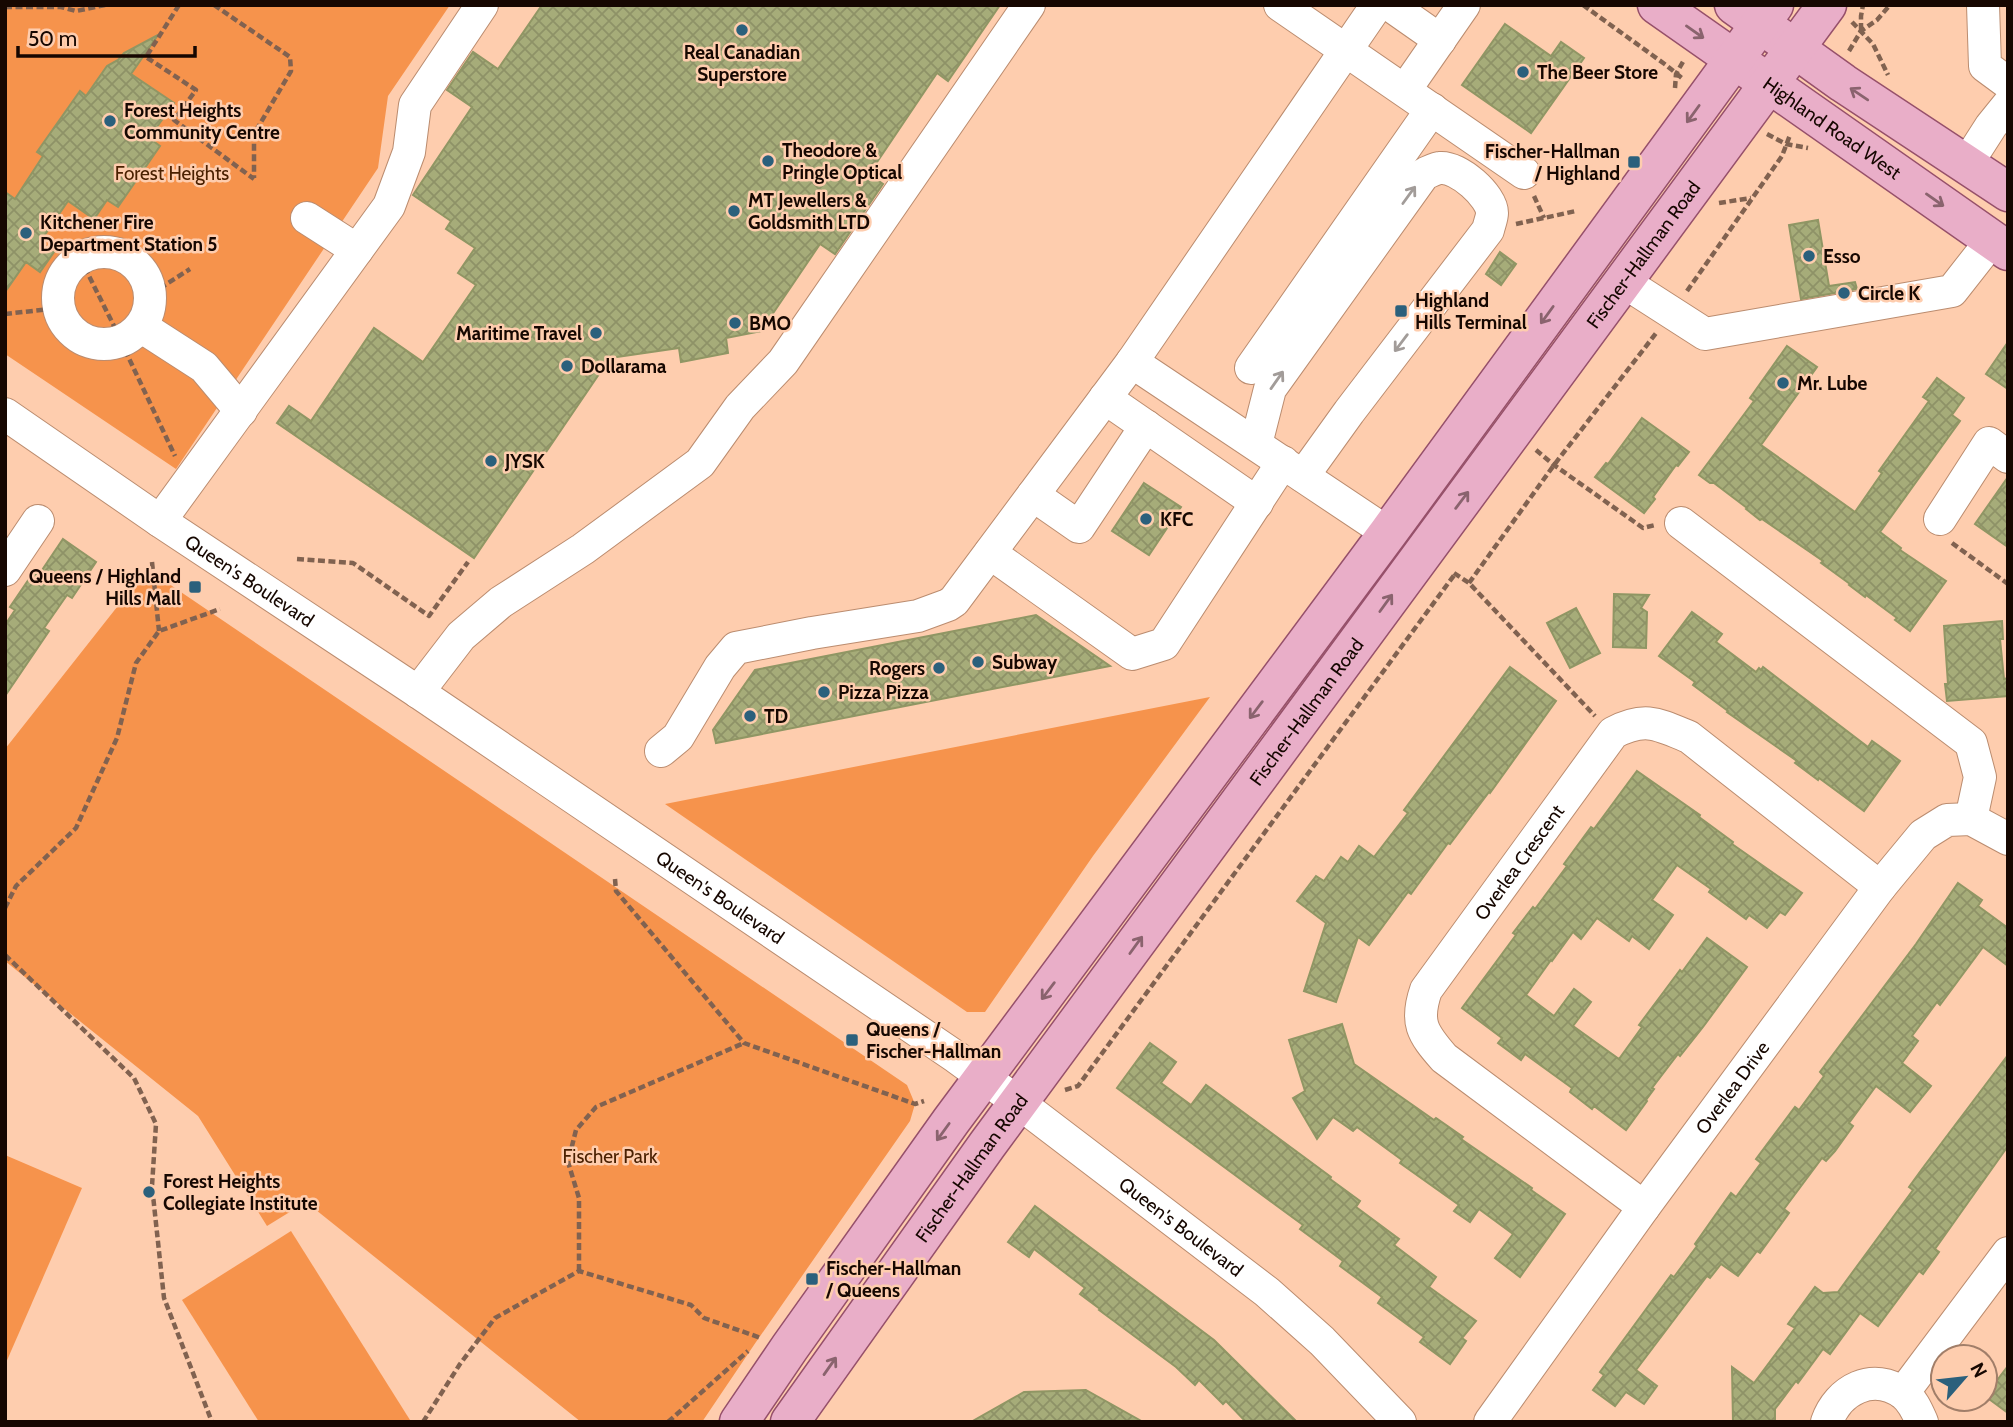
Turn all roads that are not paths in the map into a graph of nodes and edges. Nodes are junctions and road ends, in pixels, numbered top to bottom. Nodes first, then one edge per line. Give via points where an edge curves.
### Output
1 (482, 5) edge
2 (1029, 5) edge
3 (1280, 5) edge
4 (1377, 5) edge
5 (1390, 5) edge
6 (1464, 5) edge
7 (1657, 5) edge
8 (1983, 5) edge
9 (1756, 12) edge
10 (1840, 13) edge
11 (1440, 40) junction
12 (1795, 49) junction
13 (1346, 50) junction
14 (1734, 60) junction
15 (2000, 69) edge
16 (1770, 84) junction
17 (1405, 90) junction
18 (2008, 105) edge
19 (1432, 109) junction
20 (1966, 165) junction
21 (1524, 173) dead end
22 (2008, 192) edge
23 (307, 218) dead end
24 (2000, 245) edge
25 (357, 250) junction
26 (1624, 282) junction
27 (132, 334) junction
28 (1132, 362) junction
29 (1251, 368) dead end
30 (1105, 398) junction
31 (241, 411) junction
32 (5, 414) edge
33 (1146, 426) junction
34 (1256, 444) junction
35 (2008, 457) edge
36 (1293, 469) junction
37 (1033, 495) junction
38 (1257, 502) junction
39 (1940, 519) road end
40 (38, 521) dead end
41 (160, 522) junction
42 (1681, 523) road end
43 (1388, 533) junction
44 (990, 553) junction
45 (5, 570) edge
46 (418, 692) junction
47 (661, 751) dead end
48 (1970, 819) junction
49 (2008, 839) edge
50 (1880, 887) junction
51 (983, 1077) junction
52 (1019, 1103) junction
53 (1644, 1207) junction
54 (2008, 1253) edge
55 (1903, 1393) junction
56 (739, 1422) edge
57 (790, 1422) edge
58 (1400, 1422) edge
59 (1490, 1422) edge
60 (1827, 1422) edge
61 (1922, 1422) edge

1 - 25 street via 415,106 409,152 389,206
2 - 46 street via 783,362 740,407 700,463 583,549 501,602 461,636
3 - 13 street
4 - 13 street
5 - 11 street
6 - 11 street
7 -> 14 main road, Highland Road West
8 - 15 street
9 - 12 main road
9 - 14 main road, Fischer-Hallman Road
10 - 12 main road, Fischer-Hallman Road
11 - 17 street
12 - 16 main road, Fischer-Hallman Road
20 -> 12 main road
13 - 17 street
13 - 28 street
14 - 16 main road, Highland Road West
14 -> 43 main road, Fischer-Hallman Road
16 -> 24 main road, Highland Road West
16 - 26 main road, Fischer-Hallman Road
17 - 19 street
18 - 20 street
19 - 21 street
19 - 29 street
20 - 22 main road
23 - 25 street
24 - 26 street via 1952,291 1705,334
25 - 31 street
52 -> 26 main road, Fischer-Hallman Road
27 - 27 street via 149,312 147,278 123,255 93,252 80,258 63,275 58,291 65,323 92,343 109,345
27 - 31 street via 204,367
28 - 30 street
28 - 34 street
30 - 33 street
30 - 37 street
31 - 41 street
32 - 41 street, Queen's Boulevard
33 - 37 street via 1079,527
33 - 38 street
34 - 36 street
34 -> 36 street via 1270,389 1424,174 1441,167 1455,172 1484,194 1493,212 1488,230 1349,412
35 - 39 street via 1989,443
36 - 38 street
36 - 43 street
37 - 44 street
38 - 44 street via 1164,644 1132,654
40 - 45 street
41 - 46 street, Queen's Boulevard
42 - 48 street via 1971,743 1980,777
43 -> 51 main road, Fischer-Hallman Road
44 - 47 street via 948,605 918,615 736,648 678,737
46 - 51 street, Queen's Boulevard
48 - 49 street
48 - 50 street, Overlea Drive via 1947,820 1923,835
50 - 53 street, Overlea Drive
50 - 53 street, Overlea Crescent via 1689,737 1647,722 1613,733 1426,990 1420,1010 1431,1044 1444,1058
51 - 52 street, Queen's Boulevard
51 -> 56 main road, Fischer-Hallman Road
57 -> 52 main road, Fischer-Hallman Road
52 - 58 street, Queen's Boulevard via 1267,1292
53 - 59 street, Overlea Drive
54 - 55 street
55 - 60 street via 1888,1386 1857,1387 1831,1408
55 - 61 street

